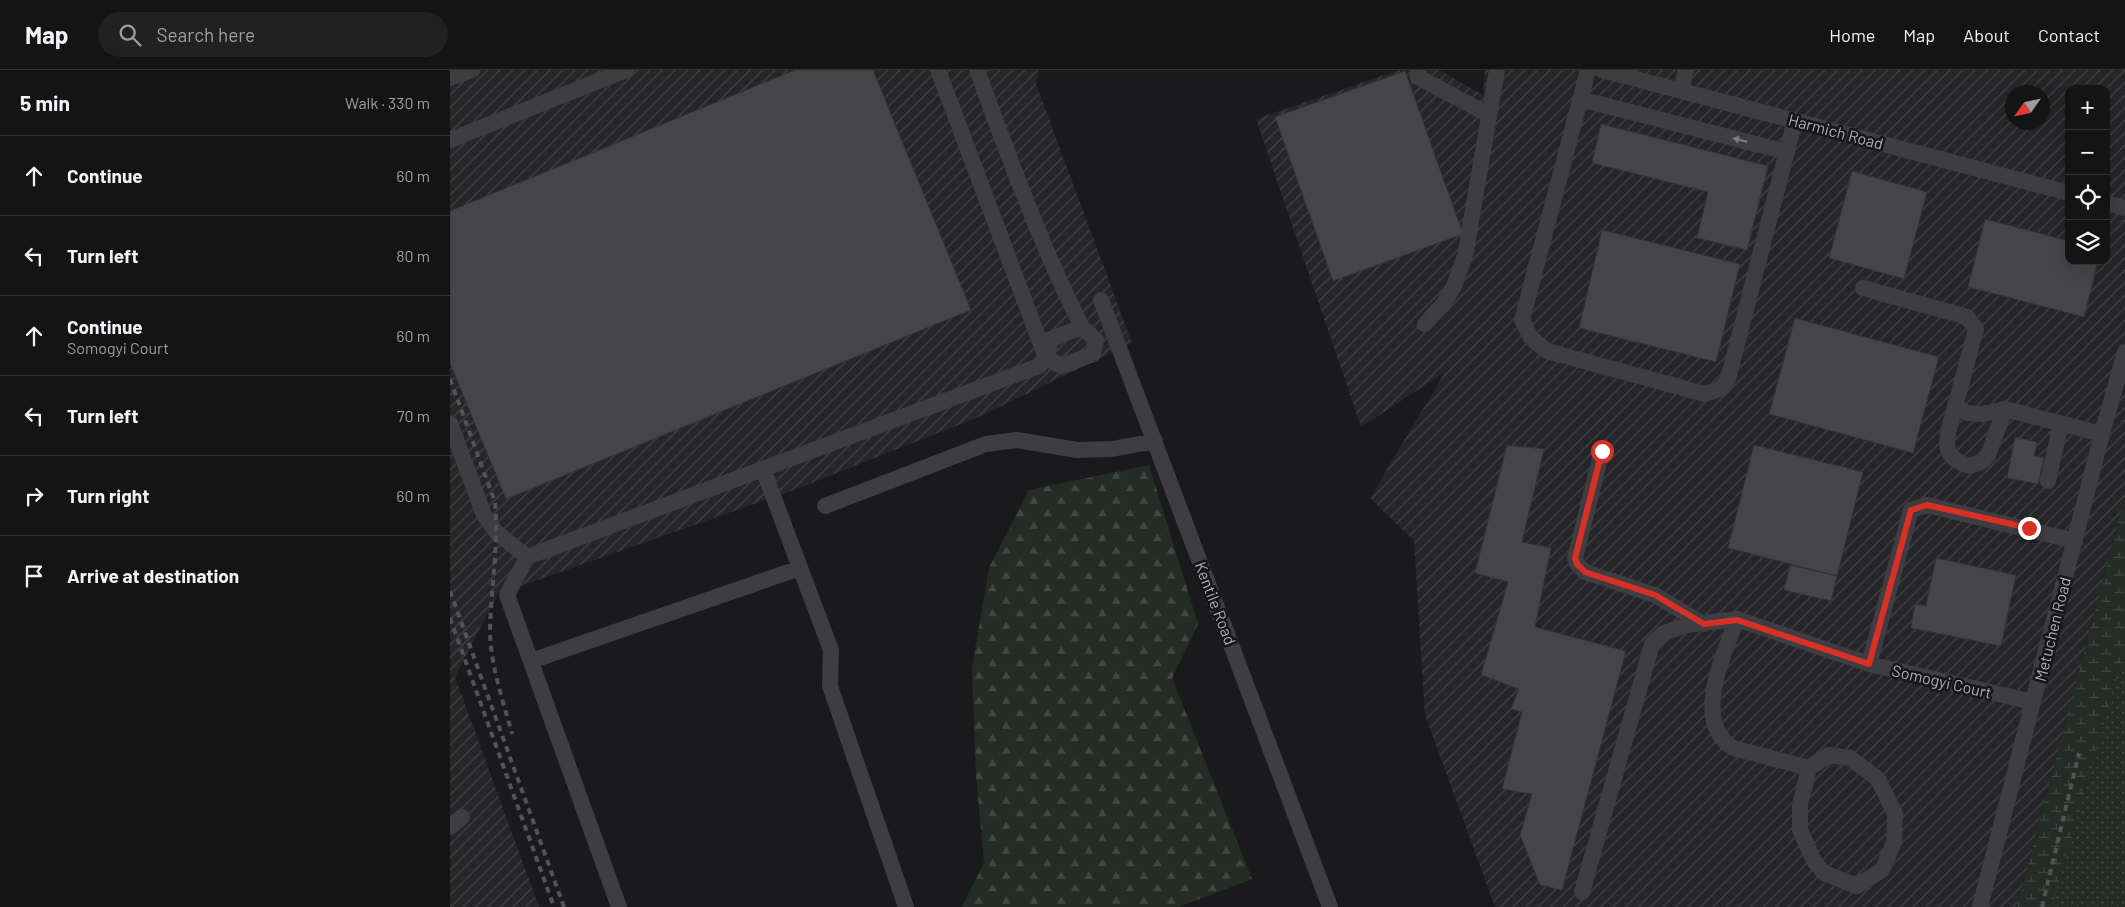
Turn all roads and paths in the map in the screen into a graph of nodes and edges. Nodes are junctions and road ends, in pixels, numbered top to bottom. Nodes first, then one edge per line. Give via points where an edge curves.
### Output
1 (472, 70) edge
2 (626, 70) edge
3 (938, 70) edge
4 (978, 70) edge
5 (1419, 70) edge
6 (1497, 70) edge
7 (1588, 70) edge
8 (1602, 70) edge
9 (1686, 70) edge
10 (450, 78) edge
11 (1681, 90) junction
12 (1580, 99) junction
13 (1489, 115) junction
14 (1795, 120) junction
15 (450, 140) edge
16 (1787, 152) junction
17 (2065, 192) edge
18 (2110, 204) edge
19 (2125, 208) edge
20 (1863, 288) dead end
21 (1101, 300) dead end
22 (1425, 324) dead end
23 (1082, 327) junction
24 (1114, 333) junction
25 (1096, 340) junction
26 (2125, 352) edge
27 (1046, 358) junction
28 (1955, 407) junction
29 (2005, 409) junction
30 (450, 423) edge
31 (2061, 424) junction
32 (2102, 434) junction
33 (1155, 441) junction
34 (1602, 451) dead end
35 (762, 469) junction
36 (2048, 480) dead end
37 (825, 506) dead end
38 (2074, 541) junction
39 (527, 557) junction
40 (800, 568) junction
41 (1737, 620) junction
42 (1704, 624) junction
43 (531, 662) junction
44 (1869, 664) junction
45 (2033, 702) junction
46 (1810, 768) junction
47 (1582, 892) dead end
48 (620, 907) edge
49 (906, 907) edge
50 (1330, 907) edge
51 (1980, 907) edge

1 - 10 street
2 - 15 street
3 - 27 street
4 - 23 street via 1010,160 1060,283
5 - 13 street via 1418,77
6 - 13 street
7 - 12 street
8 - 11 street, Harmich Road
9 - 11 street
11 - 14 street, Harmich Road
16 -> 12 street
12 - 16 street via 1522,320 1531,338 1546,351 1704,394 1720,388 1728,379
13 - 22 street via 1465,256 1454,286
14 - 16 street
14 - 17 street, Harmich Road
18 - 19 street
20 - 28 street via 1967,317 1976,329
21 - 24 street, Kentile Road
23 - 25 street
23 - 27 street via 1051,340
24 - 25 street
24 - 33 street, Kentile Road
25 - 27 street via 1093,354 1062,366
26 - 32 street, Metuchen Road
27 - 35 street via 1039,366
28 - 29 street via 1967,413 1983,414
28 - 29 street via 1947,449 1956,460 1970,466 1983,461 1988,455
29 - 31 street
30 - 39 street via 484,515 496,532
31 - 32 street
31 - 36 street
32 - 38 street, Metuchen Road
33 - 37 street via 1112,449 1077,450 1016,440 986,444
33 - 50 street, Kentile Road
34 - 42 street via 1575,558 1577,564 1585,572 1655,595
35 - 39 street
35 - 40 street
38 - 44 street via 1927,505 1911,510
38 - 45 street, Metuchen Road
39 - 43 street via 507,595
40 - 43 street
40 - 49 street via 831,650 830,686
41 - 42 street
41 - 44 street, Somogyi Court
41 - 46 street via 1722,660 1713,698 1714,725 1733,748
42 - 47 street via 1687,625 1664,633 1652,644
43 - 48 street
44 - 45 street, Somogyi Court
45 - 51 street, Metuchen Road
46 - 46 street via 1800,805 1800,830 1814,861 1824,873 1857,886 1882,870 1894,842 1895,814 1878,779 1850,758 1829,755

